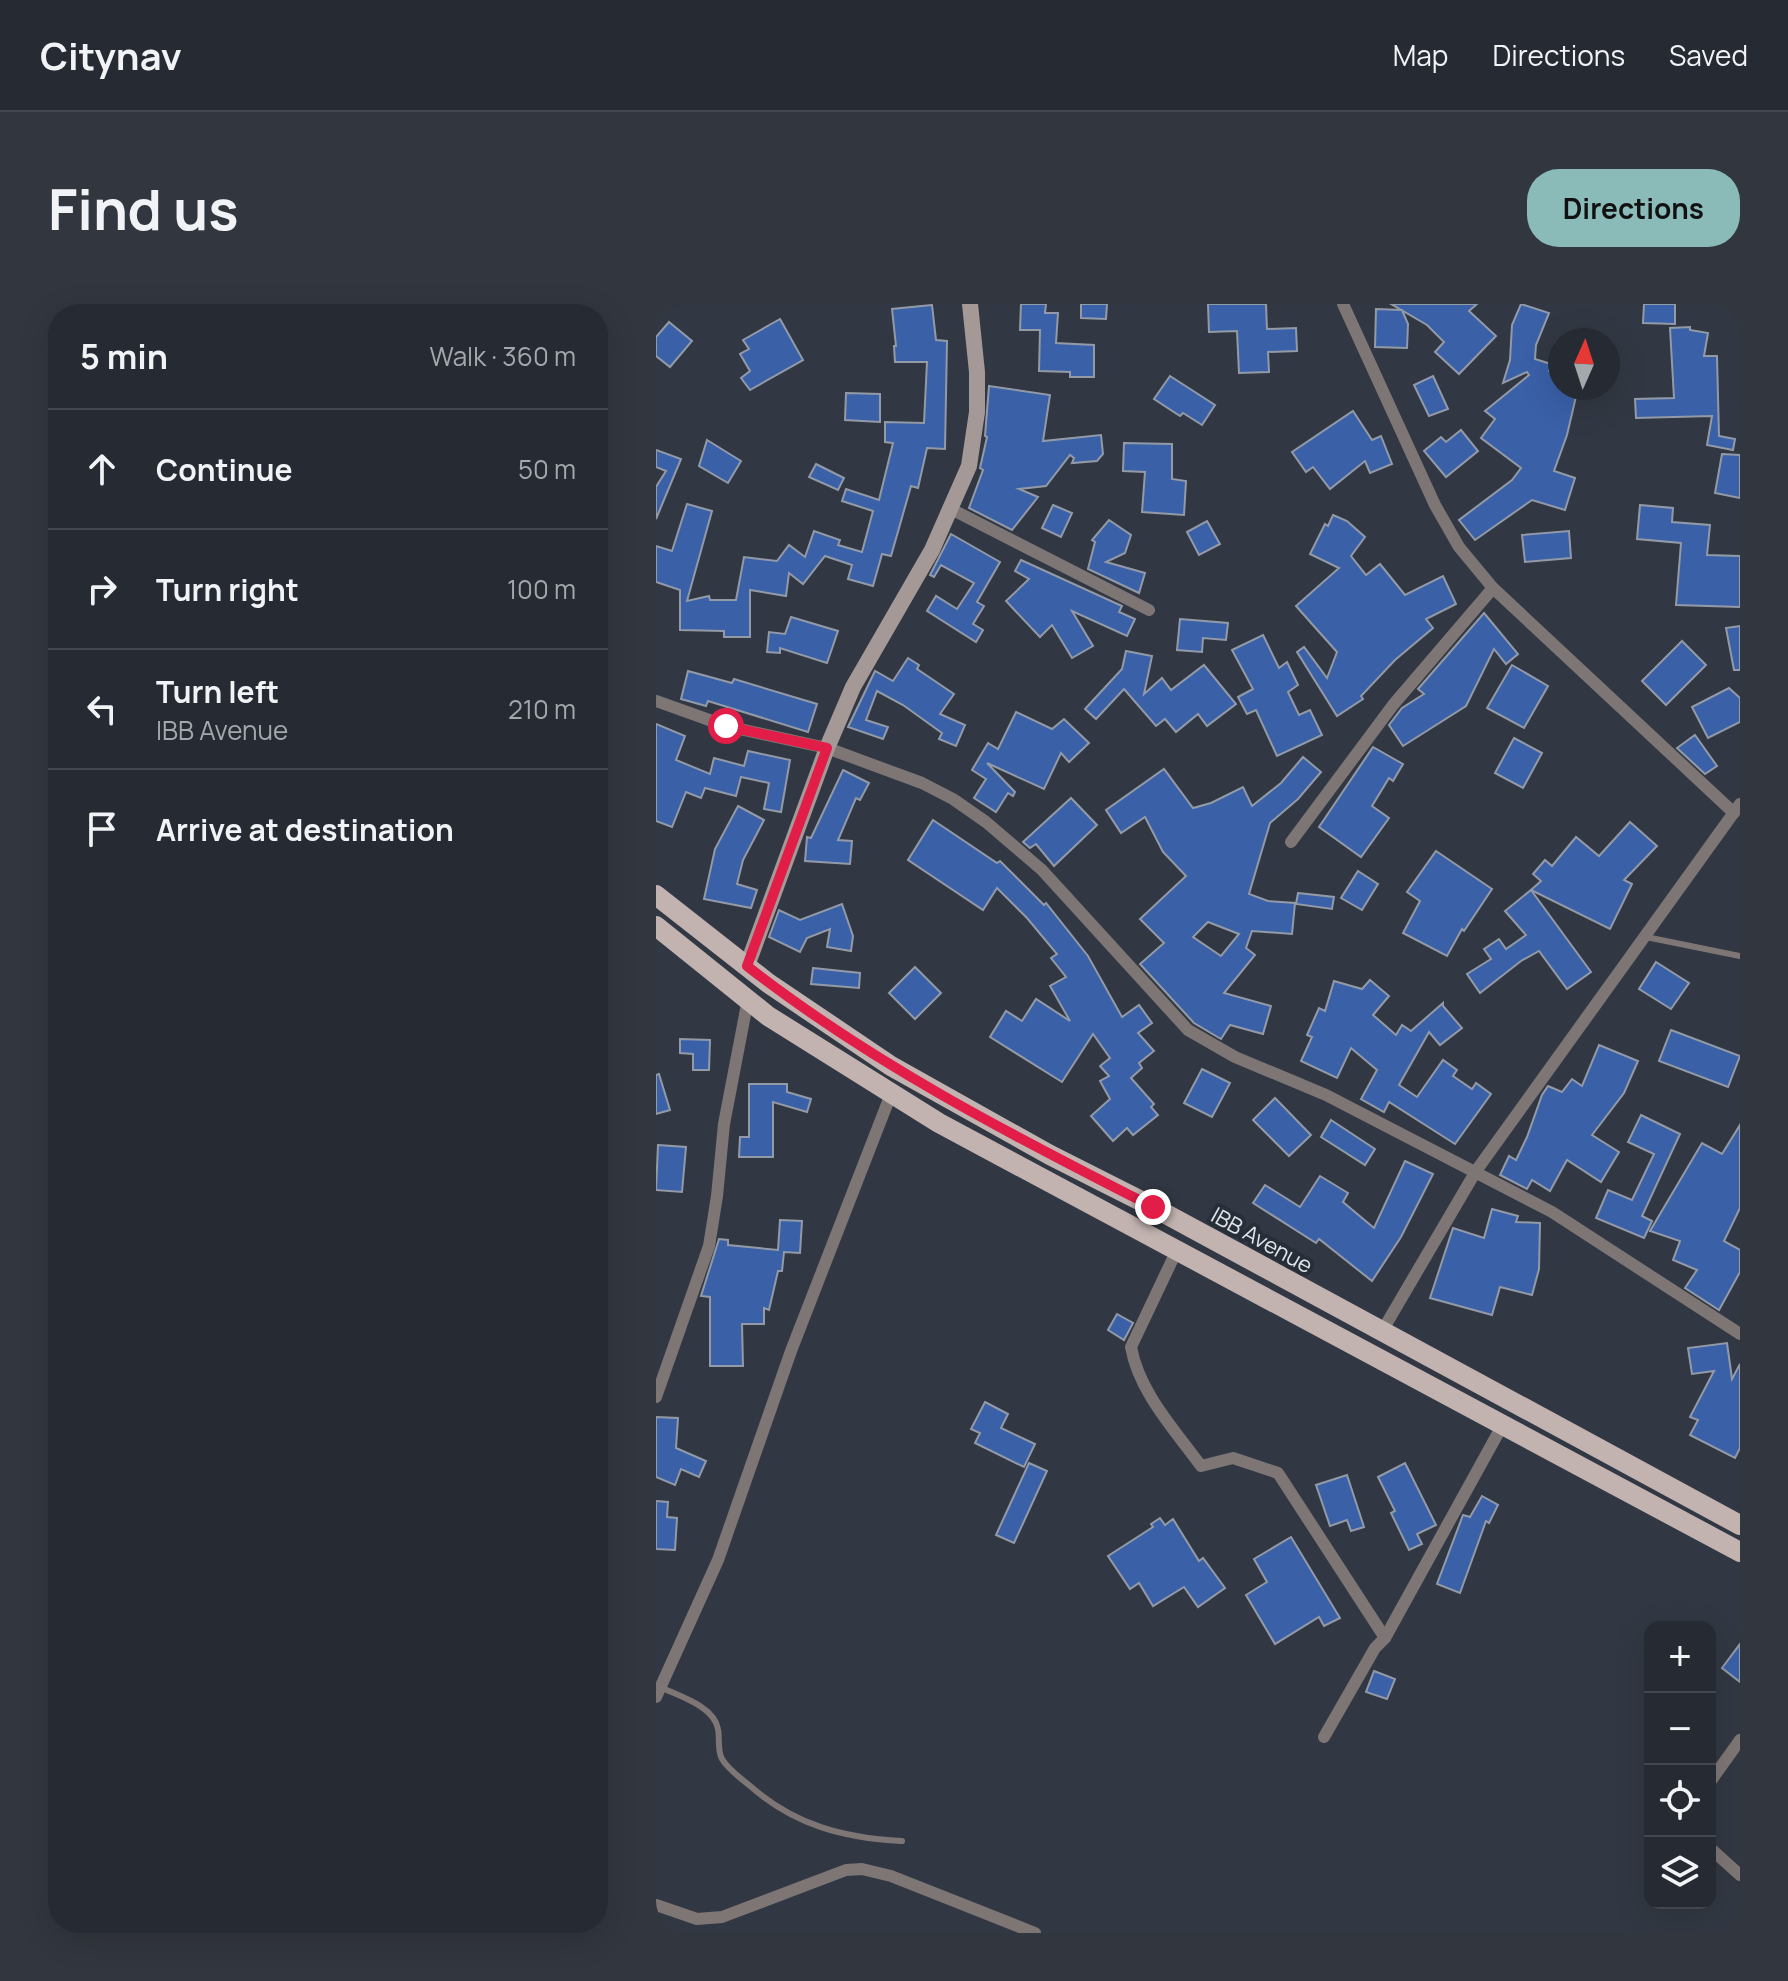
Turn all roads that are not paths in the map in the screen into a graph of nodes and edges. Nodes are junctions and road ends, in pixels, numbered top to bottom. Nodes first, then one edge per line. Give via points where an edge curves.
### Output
1 (970, 304) edge
2 (1343, 304) edge
3 (951, 509) junction
4 (1493, 588) junction
5 (1149, 610) dead end
6 (656, 701) edge
7 (827, 748) junction
8 (1737, 809) edge
9 (1291, 842) dead end
10 (656, 895) edge
11 (656, 926) edge
12 (1643, 937) junction
13 (1740, 956) edge
14 (747, 966) junction
15 (748, 999) junction
16 (891, 1094) junction
17 (1476, 1171) junction
18 (1177, 1250) junction
19 (1381, 1333) junction
20 (1740, 1334) edge
21 (656, 1397) edge
22 (1502, 1426) junction
23 (1740, 1525) edge
24 (1740, 1552) edge
25 (1385, 1638) junction
26 (658, 1692) edge
27 (1324, 1737) dead end
28 (1740, 1740) edge
29 (1716, 1774) edge
30 (902, 1841) dead end
31 (1716, 1853) edge
32 (1740, 1875) edge
33 (656, 1905) edge
34 (1035, 1933) edge

1 - 3 street via 976,431 969,466
2 - 4 street via 1435,505 1459,547
3 - 5 street
3 - 7 street via 853,687
4 - 8 street
4 - 9 street via 1393,705
6 - 7 street via 726,726
7 - 14 street
7 - 17 street via 922,783 986,822 1042,870 1188,1030
8 - 12 street
10 - 14 main road, IBB Avenue
11 - 15 main road
12 - 13 lane
12 - 17 street
14 - 19 main road, IBB Avenue via 891,1066
15 - 16 main road
15 - 21 street via 724,1124 709,1246
16 - 18 main road
16 - 26 street via 791,1351 718,1560
17 - 19 street
17 - 20 street via 1552,1212
18 - 22 main road
18 - 25 street via 1131,1347 1147,1391 1201,1466 1233,1458 1278,1473
19 - 23 main road, IBB Avenue
22 - 24 main road
22 - 25 street
25 - 27 street
26 - 30 lane via 701,1706 713,1717 722,1759 760,1795 822,1830
28 - 29 street
31 - 32 street
33 - 34 street via 697,1919 722,1917 846,1870 862,1869

